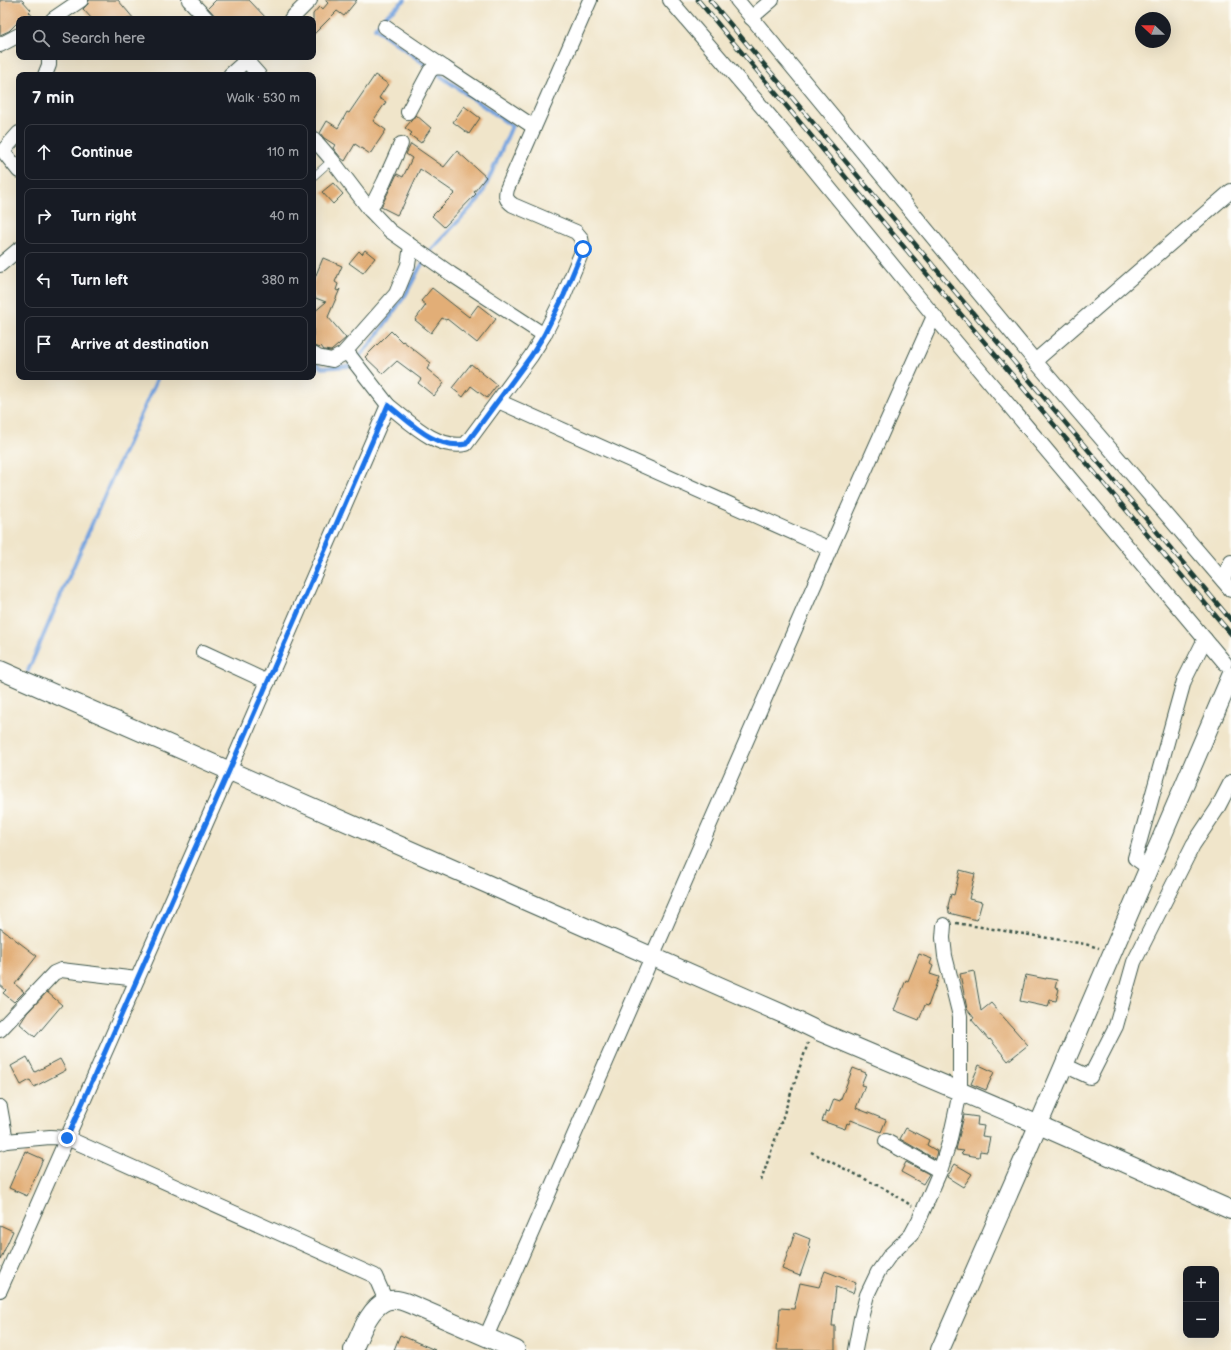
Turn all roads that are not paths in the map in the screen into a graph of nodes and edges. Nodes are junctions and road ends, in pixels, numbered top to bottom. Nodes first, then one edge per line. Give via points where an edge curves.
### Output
1 (81, 0) edge
2 (189, 0) edge
3 (310, 0) edge
4 (590, 0) edge
5 (670, 0) edge
6 (737, 0) edge
7 (772, 0) edge
8 (57, 16) edge
9 (204, 16) edge
10 (294, 16) edge
11 (751, 18) junction
12 (385, 27) dead end
13 (16, 36) edge
14 (0, 45) edge
15 (49, 60) edge
16 (245, 60) edge
17 (248, 60) edge
18 (444, 68) junction
19 (46, 72) edge
20 (233, 72) edge
21 (257, 72) edge
22 (408, 112) dead end
23 (534, 127) junction
24 (16, 136) edge
25 (316, 141) edge
26 (401, 144) dead end
27 (332, 160) junction
28 (16, 168) edge
29 (316, 174) edge
30 (1231, 191) edge
31 (370, 210) junction
32 (411, 246) junction
33 (16, 252) edge
34 (0, 265) edge
35 (934, 316) junction
36 (544, 335) junction
37 (346, 351) junction
38 (316, 356) edge
39 (1035, 361) junction
40 (498, 401) junction
41 (388, 405) junction
42 (830, 549) junction
43 (1231, 562) edge
44 (1227, 585) edge
45 (1205, 639) junction
46 (204, 652) dead end
47 (1228, 669) edge
48 (0, 670) edge
49 (268, 682) junction
50 (229, 771) junction
51 (1231, 782) edge
52 (1149, 868) junction
53 (944, 925) road end
54 (653, 957) junction
55 (137, 979) junction
56 (0, 1030) edge
57 (1064, 1065) junction
58 (960, 1092) junction
59 (0, 1106) edge
60 (1038, 1125) junction
61 (67, 1138) junction
62 (886, 1141) dead end
63 (3, 1142) edge
64 (940, 1171) junction
65 (1231, 1210) edge
66 (0, 1290) edge
67 (386, 1301) junction
68 (486, 1337) junction
69 (859, 1348) edge
70 (353, 1350) edge
71 (516, 1350) edge
72 (940, 1350) edge

1 - 8 street
2 - 9 street
3 - 10 street
4 - 23 street
5 - 35 street via 780,128
6 - 11 street
7 - 11 street
11 - 39 street
12 - 18 street
13 - 14 street
15 - 19 street
16 - 20 street
17 - 21 street
18 - 22 street via 435,67 430,71
18 - 23 street
23 - 36 street via 507,189 507,201 576,232 581,238 583,249
24 - 28 street via 3,151
25 - 27 street
26 - 31 street
27 - 29 lane
27 - 31 street
30 - 39 street
31 - 32 street via 390,231
32 - 36 street
32 - 37 street via 408,265 396,294
33 - 34 street
35 - 42 street
35 - 45 street
36 - 40 street
37 - 38 street via 332,360
37 - 41 street
39 - 44 street
40 - 41 street via 466,444 460,445 433,438
40 - 42 street
41 - 49 street
42 - 54 street
43 - 44 street
45 - 47 street
45 - 52 street via 1184,681 1135,858
46 - 49 street
47 - 52 street
48 - 50 street
49 - 50 street
50 - 54 street
50 - 55 street
51 - 57 street via 1218,809 1193,845 1134,962 1116,1026 1090,1077
52 - 57 street
53 - 58 street via 945,956 960,1016
54 - 58 street
54 - 68 street
55 - 56 street via 61,970 54,973
55 - 61 street
57 - 60 street
58 - 60 street
58 - 64 street
59 - 63 street
60 - 65 street
60 - 72 street
61 - 63 street via 50,1136
61 - 66 street
61 - 67 street via 375,1276
62 - 64 street
64 - 69 street via 910,1235 890,1255 867,1295
67 - 68 street via 398,1300 410,1304
67 - 70 street via 369,1317
68 - 71 street

